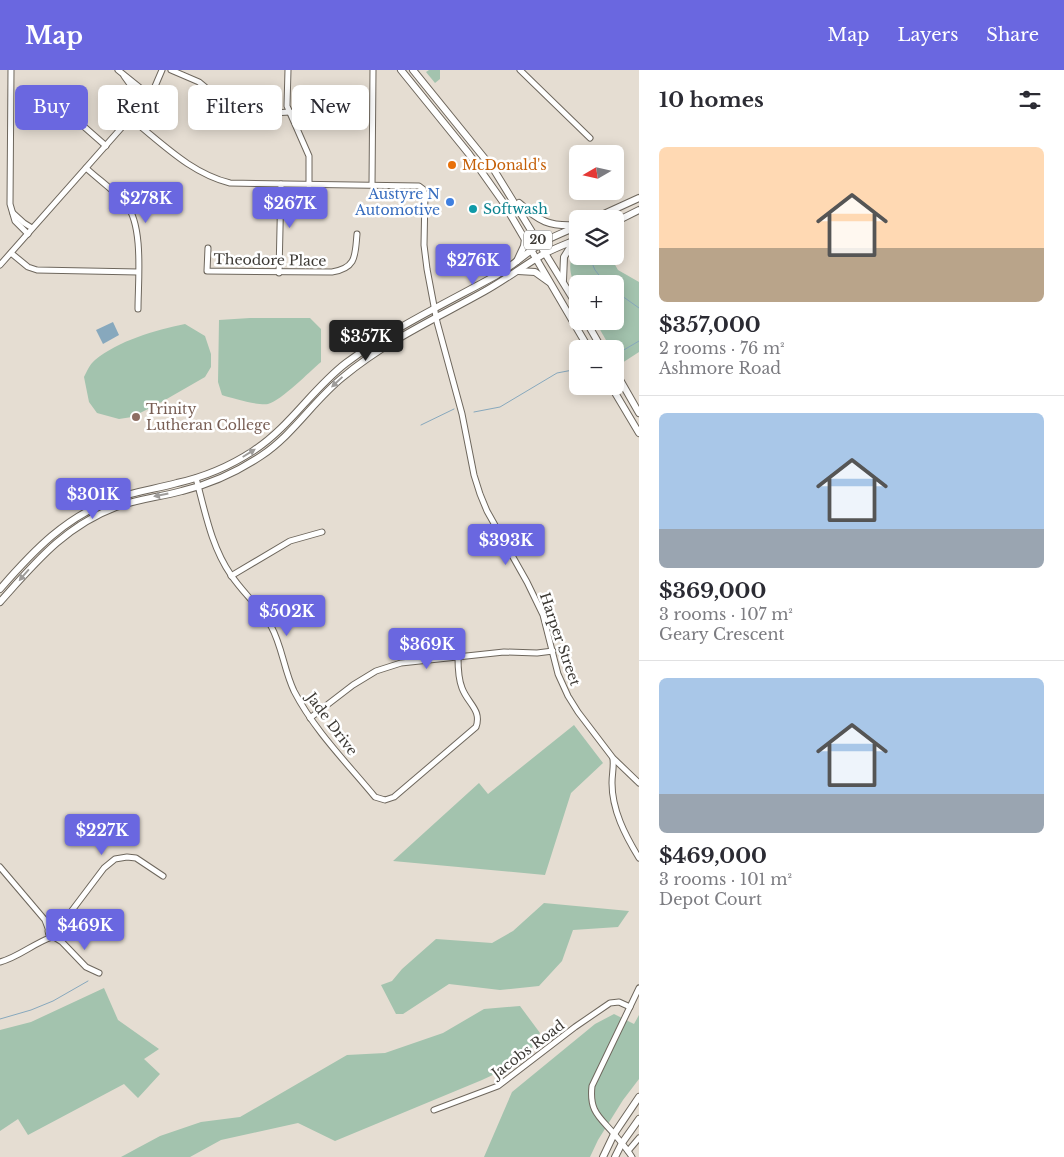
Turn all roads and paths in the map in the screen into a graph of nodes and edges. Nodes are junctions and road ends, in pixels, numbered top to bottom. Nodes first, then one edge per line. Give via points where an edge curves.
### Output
1 (11, 70) edge
2 (118, 70) edge
3 (162, 70) edge
4 (170, 70) edge
5 (288, 70) edge
6 (373, 70) edge
7 (401, 70) edge
8 (413, 70) edge
9 (520, 70) edge
10 (132, 85) edge
11 (154, 85) edge
12 (290, 112) junction
13 (88, 130) edge
14 (120, 130) edge
15 (145, 130) edge
16 (590, 138) dead end
17 (106, 146) junction
18 (86, 168) junction
19 (281, 184) junction
20 (309, 185) junction
21 (372, 185) junction
22 (512, 198) junction
23 (639, 198) edge
24 (613, 210) edge
25 (639, 210) edge
26 (13, 212) junction
27 (624, 218) edge
28 (569, 225) edge
29 (32, 228) junction
30 (569, 230) edge
31 (28, 234) junction
32 (357, 234) dead end
33 (525, 239) junction
34 (569, 242) edge
35 (541, 244) junction
36 (208, 248) dead end
37 (569, 250) edge
38 (532, 251) junction
39 (546, 253) junction
40 (11, 254) junction
41 (537, 258) junction
42 (516, 262) junction
43 (0, 266) edge
44 (518, 271) junction
45 (138, 272) junction
46 (279, 273) junction
47 (563, 282) junction
48 (552, 284) junction
49 (569, 292) edge
50 (435, 307) junction
51 (138, 309) dead end
52 (436, 316) junction
53 (584, 340) edge
54 (624, 387) edge
55 (616, 395) edge
56 (639, 413) edge
57 (639, 433) edge
58 (196, 478) junction
59 (198, 487) junction
60 (322, 532) dead end
61 (231, 576) junction
62 (0, 589) edge
63 (0, 602) edge
64 (553, 651) junction
65 (458, 657) junction
66 (310, 718) junction
67 (613, 758) junction
68 (639, 783) edge
69 (639, 858) edge
70 (0, 867) edge
71 (162, 876) dead end
72 (64, 921) junction
73 (51, 927) junction
74 (60, 932) junction
75 (53, 937) junction
76 (43, 940) junction
77 (62, 942) junction
78 (0, 962) edge
79 (100, 973) dead end
80 (639, 988) edge
81 (630, 1007) junction
82 (639, 1097) edge
83 (434, 1110) dead end
84 (639, 1119) edge
85 (614, 1134) junction
86 (639, 1138) edge
87 (622, 1143) junction
88 (628, 1151) junction
89 (603, 1157) edge
90 (615, 1157) edge
91 (632, 1157) edge

1 - 26 street via 10,200
2 - 10 street
3 - 11 street
4 - 12 street via 199,82 223,102 255,114
5 - 12 street via 287,106
6 - 21 street
7 - 33 main road, 20 via 482,172
8 - 22 main road, 20 via 494,170
9 - 16 street
12 - 20 street via 309,156
13 - 17 street
14 - 17 street
15 - 19 street via 188,165 213,179 230,183
17 - 18 street
18 - 29 street
18 - 45 street via 126,204 134,216 138,233
19 - 20 street
19 - 46 street
20 - 21 street
21 - 50 street, Harper Street via 419,186 423,189 426,261
22 - 28 main road via 547,224
22 - 35 main road, 20
23 - 24 main road
25 - 27 main road
26 - 29 street
26 - 31 street via 15,221
29 - 31 street
30 - 35 main road
31 - 40 street
32 - 46 street, Theodore Place via 356,253 352,263 343,270
33 - 38 main road, 20
33 - 42 main road
34 - 39 main road
35 - 38 main road
35 - 39 main road, 20
36 - 46 street, Theodore Place via 207,271
37 - 47 main road via 564,257
38 - 41 main road, 20
38 - 42 main road
39 - 41 main road
39 - 47 main road, 20
40 - 43 street
40 - 45 street via 37,270
41 - 44 main road
41 - 48 main road, 20
42 - 50 main road
44 - 48 main road via 535,272
44 - 52 main road
45 - 51 street
47 - 49 main road, 20
48 - 53 main road, 20
50 - 52 street, Harper Street
58 -> 50 main road via 230,464 264,443 346,363
52 -> 59 main road via 343,376 295,427 262,455 226,476
52 - 64 street, Harper Street via 480,494 536,598
54 - 56 main road
55 - 57 main road
58 - 59 street, Jade Drive
58 - 62 main road via 126,495 86,512 43,542
59 - 61 street, Jade Drive via 214,540
59 -> 63 main road via 108,510 85,522 45,552
60 - 61 street via 290,540
61 - 66 street, Jade Drive via 271,626 293,688
64 - 65 street
64 - 67 street, Harper Street via 558,674 568,696
65 - 66 street via 401,663 376,672
65 - 66 street, Jade Drive via 462,688 478,713 476,727 394,796 385,800 375,797
67 - 68 street, Harper Street
67 - 69 street via 613,789 619,819
70 - 73 street
71 - 72 street via 136,858 115,859 104,868
72 - 73 street
72 - 74 street
73 - 74 street via 58,927
73 - 75 street via 49,934
73 - 76 street
74 - 75 street
74 - 77 street
75 - 76 street
75 - 77 street
76 - 78 street
77 - 79 street via 86,967
80 - 81 street
81 - 83 street, Jacobs Road via 619,1002 610,1003 498,1086
81 - 85 street via 591,1093 595,1112
82 - 85 main road
84 - 87 main road
85 - 87 street
85 - 89 main road
86 - 88 street
87 - 88 street
87 - 90 main road
88 - 91 street

